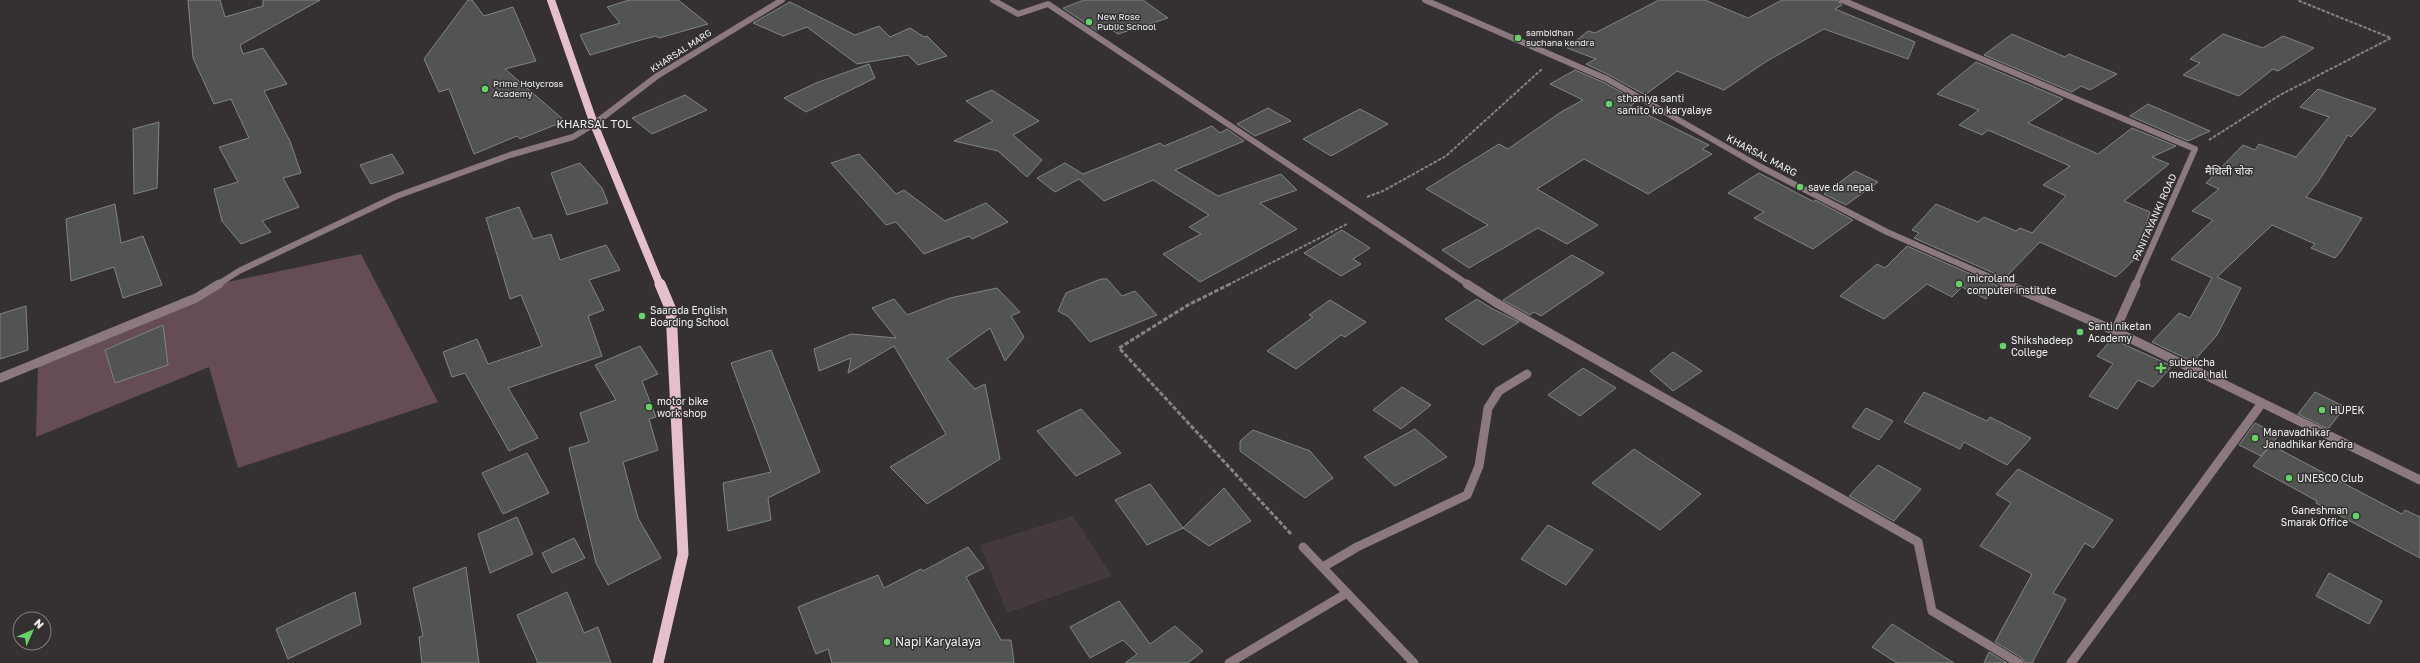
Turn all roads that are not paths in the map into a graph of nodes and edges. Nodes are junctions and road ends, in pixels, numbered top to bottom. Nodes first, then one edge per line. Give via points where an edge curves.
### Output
1 (551, 0) edge
2 (782, 0) edge
3 (993, 0) edge
4 (1425, 0) edge
5 (1842, 0) edge
6 (594, 124) junction
7 (2114, 331) junction
8 (1527, 374) dead end
9 (0, 378) edge
10 (2262, 403) junction
11 (2420, 480) edge
12 (1303, 547) road end
13 (1323, 567) junction
14 (1347, 593) junction
15 (658, 663) edge
16 (1229, 663) edge
17 (1414, 663) edge
18 (2019, 663) edge
19 (2071, 663) edge

1 - 6 main road
2 - 6 street, KHARSAL MARG via 657,76
3 - 18 street via 1018,14 1048,4 1495,302 1918,542 1932,611
4 - 7 street, KHARSAL MARG via 1607,80 1759,166 1887,232
5 - 7 street, PANITAYANKI ROAD via 2195,149
6 - 9 street, KHARSAL MARG via 573,137 510,155 397,196 239,271 196,298
6 - 15 main road via 671,310 683,554
7 - 10 street
8 - 13 street via 1499,391 1488,408 1480,466 1467,495 1357,547
10 - 11 street
10 - 19 street
12 - 13 street
13 - 14 street
14 - 16 street
14 - 17 street

